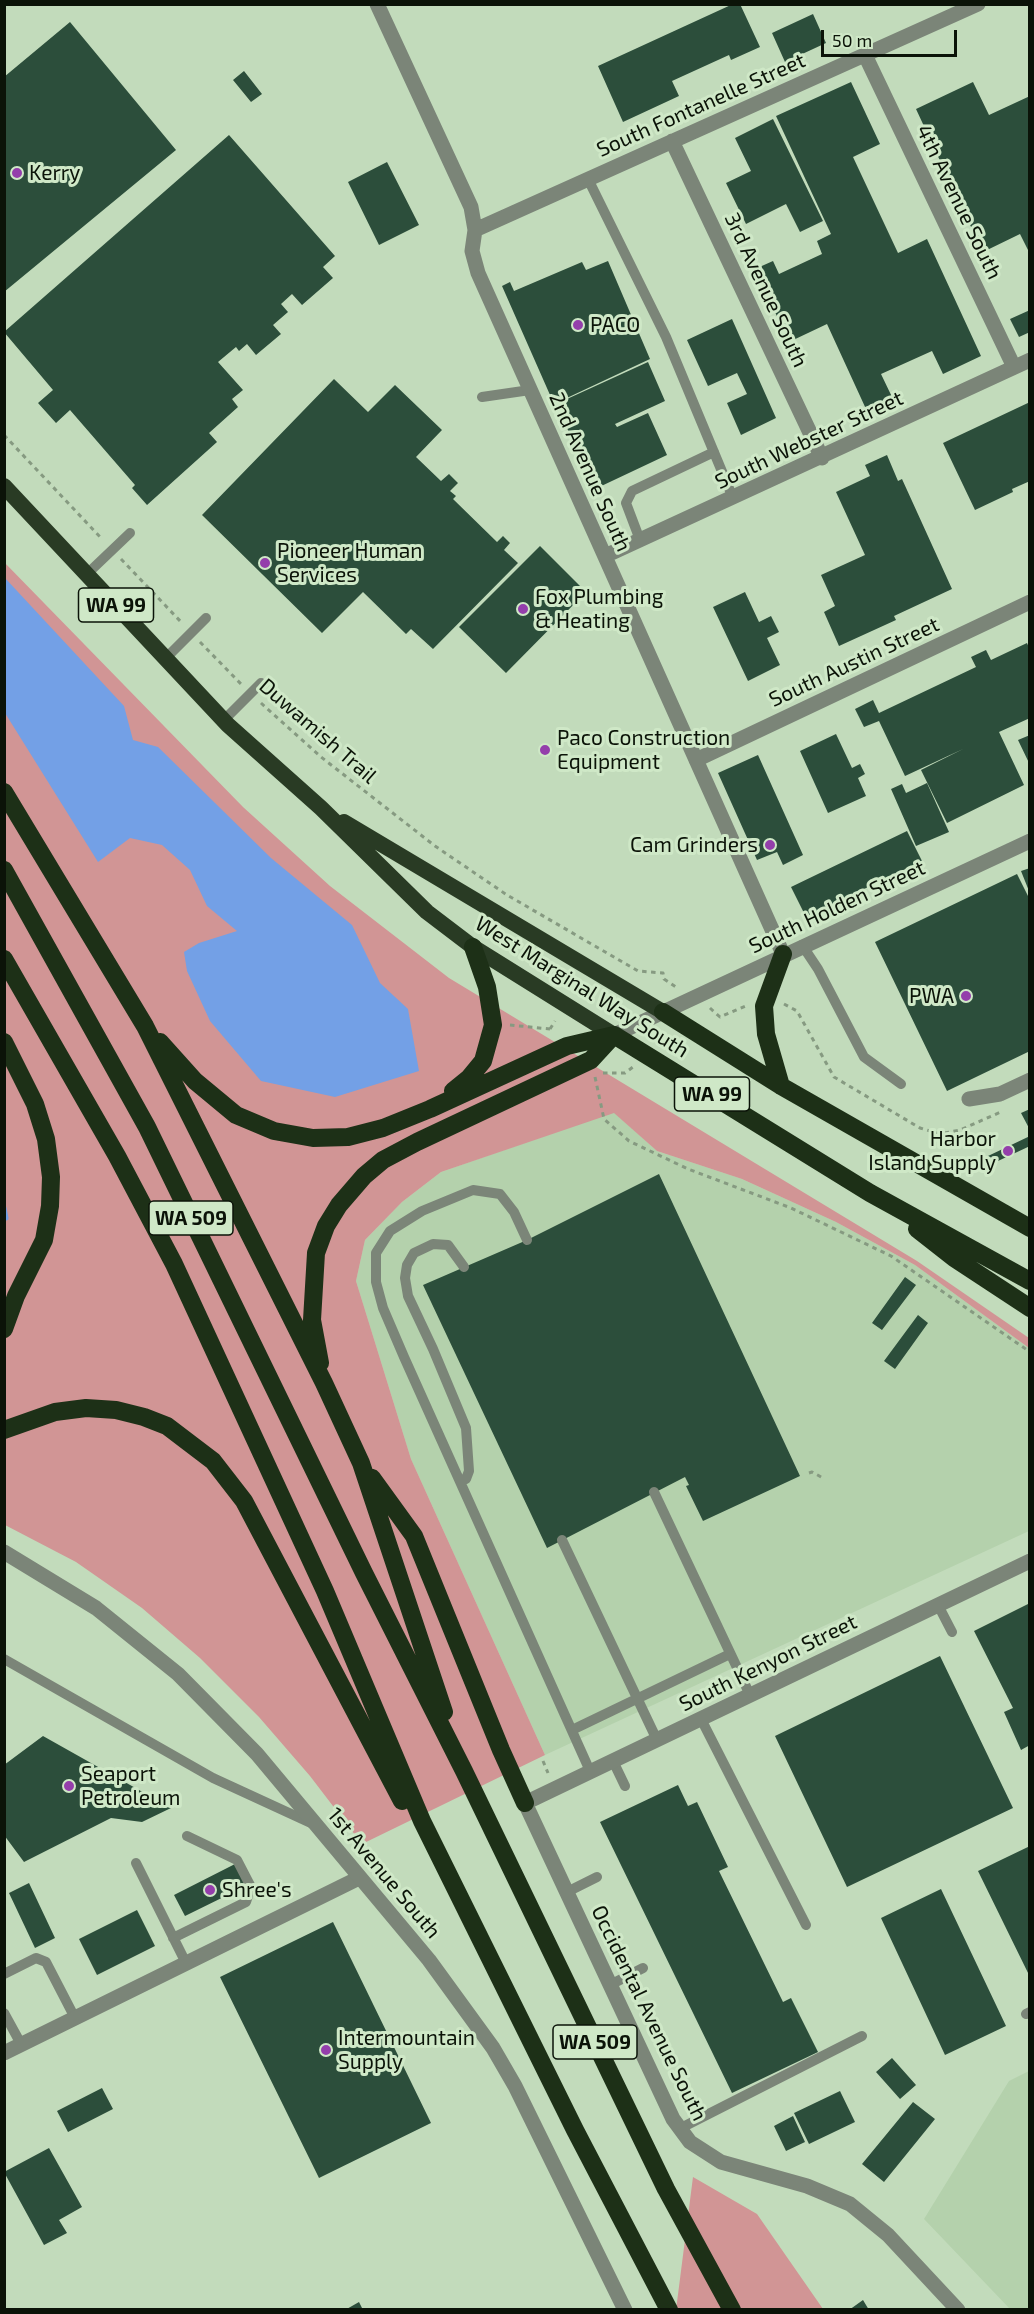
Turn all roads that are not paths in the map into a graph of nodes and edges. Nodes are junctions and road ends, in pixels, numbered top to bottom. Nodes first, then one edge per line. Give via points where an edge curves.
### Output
1 (377, 4) edge
2 (978, 4) edge
3 (865, 55) junction
4 (672, 141) junction
5 (588, 179) junction
6 (475, 230) junction
7 (1029, 360) edge
8 (1014, 367) junction
9 (530, 390) junction
10 (482, 397) dead end
11 (714, 452) junction
12 (822, 458) junction
13 (4, 486) edge
14 (733, 498) junction
15 (130, 532) dead end
16 (640, 540) junction
17 (605, 556) junction
18 (87, 574) junction
19 (1029, 602) edge
20 (206, 618) dead end
21 (166, 658) junction
22 (261, 683) dead end
23 (224, 720) junction
24 (696, 760) junction
25 (4, 792) edge
26 (321, 808) junction
27 (1029, 842) edge
28 (4, 870) edge
29 (802, 945) junction
30 (474, 947) junction
31 (783, 954) junction
32 (4, 959) edge
33 (663, 1012) junction
34 (145, 1026) junction
35 (614, 1035) junction
36 (4, 1042) edge
37 (1029, 1080) edge
38 (902, 1084) dead end
39 (781, 1086) junction
40 (969, 1099) dead end
41 (430, 1109) junction
42 (870, 1192) junction
43 (1029, 1228) edge
44 (526, 1240) dead end
45 (464, 1267) dead end
46 (1029, 1281) edge
47 (10, 1302) edge
48 (1029, 1308) edge
49 (4, 1329) edge
50 (324, 1383) junction
51 (4, 1430) edge
52 (361, 1463) junction
53 (460, 1481) junction
54 (654, 1492) dead end
55 (562, 1540) dead end
56 (4, 1552) edge
57 (1029, 1561) edge
58 (938, 1605) junction
59 (952, 1632) dead end
60 (730, 1654) junction
61 (4, 1659) edge
62 (750, 1695) junction
63 (637, 1698) junction
64 (701, 1719) junction
65 (572, 1730) junction
66 (657, 1740) junction
67 (613, 1761) junction
68 (464, 1771) junction
69 (590, 1772) junction
70 (626, 1786) dead end
71 (525, 1803) junction
72 (422, 1821) junction
73 (318, 1826) junction
74 (187, 1836) dead end
75 (136, 1863) dead end
76 (597, 1877) dead end
77 (359, 1878) junction
78 (567, 1892) junction
79 (806, 1925) dead end
80 (173, 1938) junction
81 (186, 1963) junction
82 (643, 1968) dead end
83 (4, 1974) edge
84 (610, 1985) junction
85 (4, 2013) edge
86 (75, 2018) junction
87 (862, 2036) dead end
88 (21, 2044) junction
89 (4, 2053) edge
90 (679, 2129) junction
91 (625, 2310) edge
92 (671, 2310) edge
93 (732, 2310) edge
94 (958, 2310) edge

1 - 6 street, 2nd Avenue South via 471,207
2 - 3 street, South Fontanelle Street
3 - 4 street, South Fontanelle Street
3 - 8 street, 4th Avenue South
4 - 5 street, South Fontanelle Street
4 - 12 street, 3rd Avenue South
5 - 6 street, South Fontanelle Street
5 - 11 lane via 666,338
6 - 9 street, 2nd Avenue South via 473,261
7 - 8 street, South Webster Street
8 - 12 street, South Webster Street
9 - 10 lane
9 - 17 street, 2nd Avenue South
11 - 14 lane
11 - 16 lane via 632,491 626,503
12 - 14 street, South Webster Street
13 - 18 highway, West Marginal Way South / WA 99
14 - 16 street, South Webster Street
15 - 18 lane
16 - 17 street, South Webster Street
17 - 24 street, 2nd Avenue South
18 - 21 highway, West Marginal Way South / WA 99
19 - 24 street, South Austin Street
20 - 21 lane
21 - 23 highway, West Marginal Way South / WA 99
22 - 23 lane
23 - 26 highway, West Marginal Way South / WA 99
24 - 31 street, 2nd Avenue South
25 - 34 highway
26 - 30 highway, West Marginal Way South / WA 99 via 427,912
26 - 33 highway, West Marginal Way South
27 - 29 street, South Holden Street
28 - 68 highway, WA 509 via 147,1127
29 - 31 street, South Holden Street
29 - 38 lane via 864,1057
30 - 35 highway, West Marginal Way South / WA 99
30 - 41 highway via 490,1002 493,1022 489,1044 483,1061 469,1078
31 - 33 street, South Holden Street
31 - 39 highway via 764,1006 766,1035
32 - 72 highway, WA 509 via 174,1264 325,1591
33 - 35 street, South Holden Street
33 - 39 highway, West Marginal Way South / WA 99
34 - 41 highway via 195,1081 236,1115 274,1131 313,1138 348,1137
34 - 50 highway
35 - 41 highway via 567,1046
35 - 42 highway, West Marginal Way South / WA 99
35 - 50 highway via 591,1060 383,1160 339,1204 316,1253 312,1285 312,1320
36 - 47 highway via 35,1104 46,1139 51,1177 44,1240
37 - 40 street via 999,1094
39 - 43 highway, West Marginal Way South / WA 99
42 - 46 highway, West Marginal Way South / WA 99
42 - 48 highway via 954,1258
44 - 53 lane via 514,1212 500,1194 473,1190 422,1211 398,1226 376,1254 376,1282 383,1308
45 - 53 lane via 448,1245 433,1244 414,1253 405,1278 408,1296 466,1428 469,1471 466,1479
47 - 49 highway
50 - 52 highway
51 - 72 highway via 55,1412 116,1410 167,1426 213,1461 244,1501 410,1814
52 - 68 highway
52 - 71 highway via 414,1536
53 - 65 lane
54 - 60 lane
55 - 63 lane
56 - 73 street, 1st Avenue South via 96,1608 178,1674 257,1754
57 - 58 street, South Kenyon Street
58 - 59 lane
58 - 62 street, South Kenyon Street
60 - 62 lane
60 - 63 lane
61 - 73 lane via 213,1778
62 - 64 street, South Kenyon Street
63 - 65 lane
63 - 66 lane
64 - 66 street, South Kenyon Street
64 - 79 lane
65 - 69 lane
66 - 67 street, South Kenyon Street
67 - 69 street, South Kenyon Street
67 - 70 lane
68 - 93 highway, WA 509 via 666,2189
69 - 71 street, South Kenyon Street
71 - 78 street, Occidental Avenue South
72 - 92 highway, WA 509
73 - 77 street, 1st Avenue South
74 - 80 lane via 237,1860 251,1887 246,1902
75 - 80 lane
76 - 78 lane
77 - 81 street
77 - 91 street, 1st Avenue South via 429,1960 494,2048
78 - 84 street, Occidental Avenue South
80 - 81 lane
81 - 86 street
82 - 84 lane
83 - 86 lane via 36,1958 46,1962
84 - 90 street, Occidental Avenue South
85 - 88 lane
86 - 88 street
87 - 90 lane
88 - 89 street
90 - 94 street, Occidental Avenue South via 690,2142 721,2162 807,2186 850,2204 888,2235

